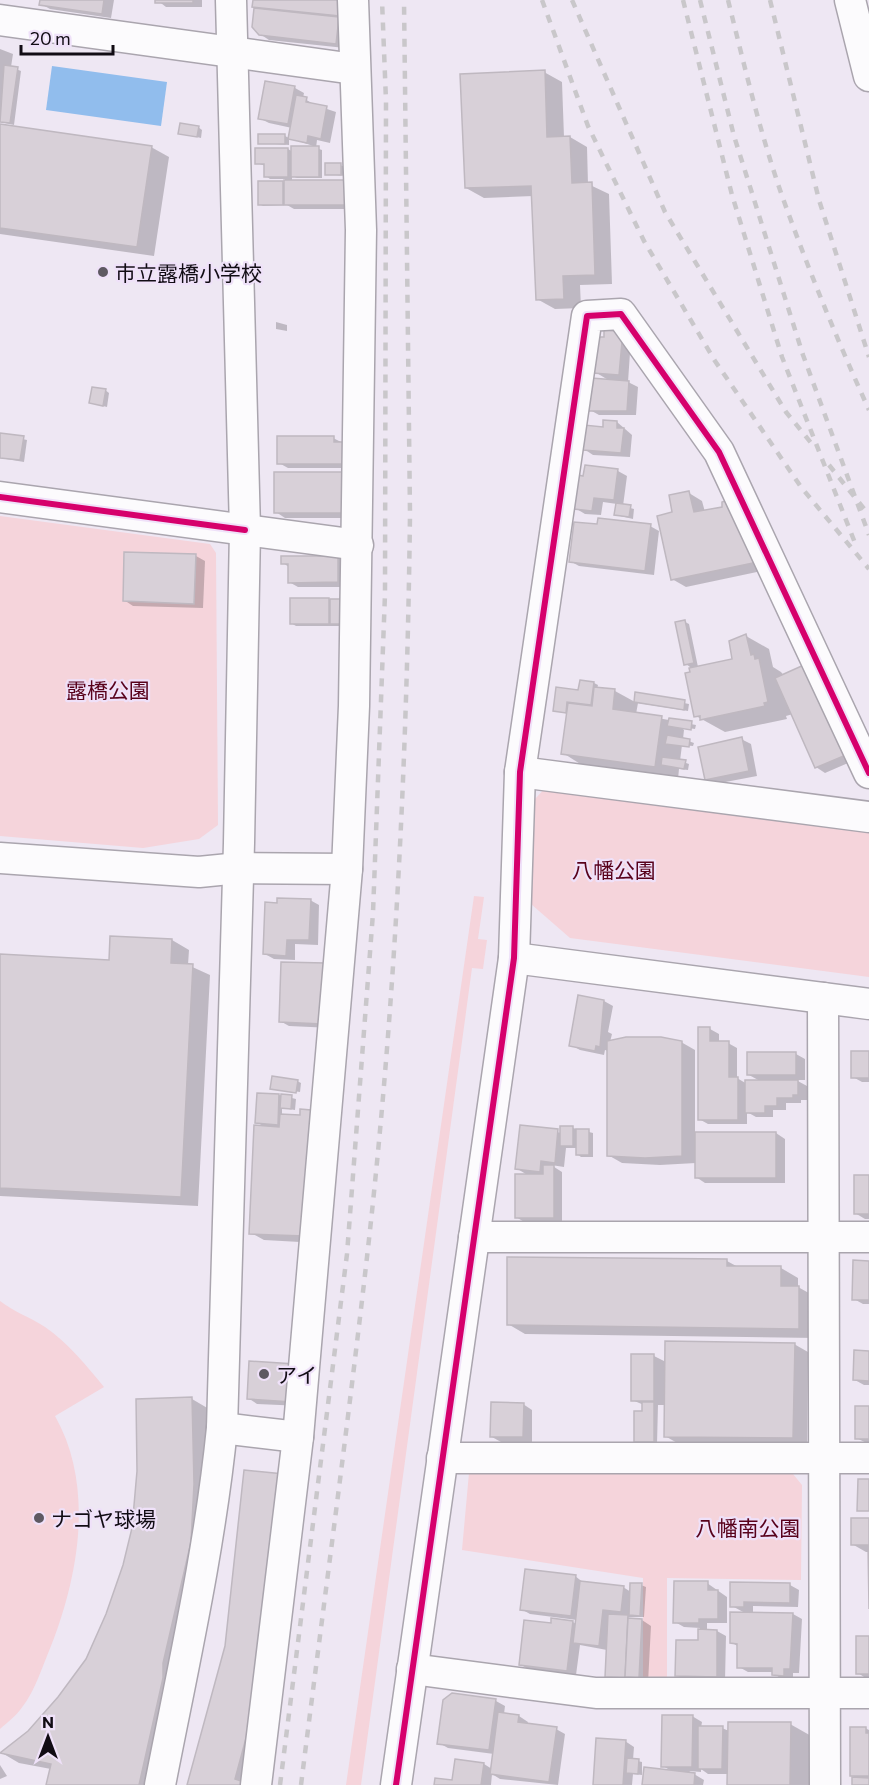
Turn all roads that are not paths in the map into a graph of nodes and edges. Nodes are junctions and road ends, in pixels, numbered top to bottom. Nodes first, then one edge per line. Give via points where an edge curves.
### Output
1 (231, 0) edge
2 (353, 0) edge
3 (850, 0) edge
4 (6, 14) edge
5 (231, 53) junction
6 (354, 69) junction
7 (869, 76) edge
8 (0, 497) edge
9 (245, 530) junction
10 (358, 545) junction
11 (520, 772) junction
12 (869, 773) edge
13 (869, 818) edge
14 (0, 858) edge
15 (239, 868) junction
16 (347, 869) junction
17 (514, 958) junction
18 (824, 998) junction
19 (869, 1004) edge
20 (474, 1237) junction
21 (824, 1237) junction
22 (869, 1237) edge
23 (222, 1428) junction
24 (298, 1437) junction
25 (442, 1458) junction
26 (824, 1458) junction
27 (869, 1458) edge
28 (412, 1669) junction
29 (825, 1693) junction
30 (869, 1693) edge
31 (160, 1785) edge
32 (255, 1785) edge
33 (396, 1785) edge
34 (825, 1785) edge

1 - 5 street
2 - 6 street
3 - 7 street
4 - 5 street
5 - 6 street
5 - 9 street
6 - 10 street via 361,230
8 - 9 street
9 - 10 street
9 - 15 street
10 - 16 street
11 - 12 street via 587,316 621,314 719,452
11 - 13 street
11 - 17 street
14 - 15 street via 198,872
15 - 16 street
15 - 23 street
16 - 24 street
17 - 18 street
17 - 20 street
18 - 19 street
18 - 21 street
20 - 21 street
20 - 25 street
21 - 22 street
21 - 26 street
23 - 24 street
23 - 31 street via 217,1478
24 - 32 street
25 - 26 street
25 - 28 street
26 - 27 street
26 - 29 street
28 - 29 street via 596,1693
28 - 33 street
29 - 30 street
29 - 34 street

